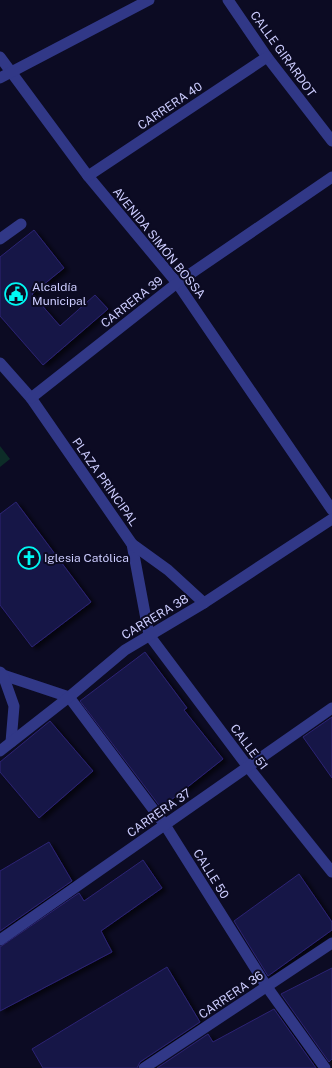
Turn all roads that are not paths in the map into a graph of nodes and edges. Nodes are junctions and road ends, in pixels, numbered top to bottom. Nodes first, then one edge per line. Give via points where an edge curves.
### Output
1 (149, 0) edge
2 (228, 0) edge
3 (0, 57) edge
4 (268, 57) junction
5 (11, 72) junction
6 (0, 78) edge
7 (332, 141) edge
8 (88, 176) junction
9 (332, 177) edge
10 (21, 224) dead end
11 (0, 239) edge
12 (177, 283) junction
13 (0, 363) edge
14 (31, 398) junction
15 (332, 510) edge
16 (332, 519) edge
17 (132, 544) junction
18 (204, 604) junction
19 (149, 635) junction
20 (2, 674) edge
21 (69, 697) junction
22 (332, 708) edge
23 (11, 742) junction
24 (0, 751) edge
25 (248, 767) junction
26 (165, 825) junction
27 (332, 872) edge
28 (0, 940) edge
29 (332, 943) edge
30 (267, 987) junction
31 (144, 1068) edge
32 (325, 1068) edge

1 - 5 street
2 - 4 street, CALLE GIRARDOT
3 - 5 street, AVENIDA SIMÓN BOSSA
4 - 7 street, CALLE GIRARDOT
4 - 8 street, CARRERA 40
5 - 6 street
5 - 8 street, AVENIDA SIMÓN BOSSA
8 - 12 street, AVENIDA SIMÓN BOSSA
9 - 12 street, CARRERA 39
10 - 11 street
12 - 14 street, CARRERA 39
12 - 15 street, AVENIDA SIMÓN BOSSA
13 - 14 street, PLAZA PRINCIPAL
14 - 17 street, PLAZA PRINCIPAL
16 - 18 street, CARRERA 38
17 - 18 street via 168,570
17 - 19 street, PLAZA PRINCIPAL
18 - 19 street, CARRERA 38
19 - 21 street, CARRERA 38 via 125,650
19 - 25 street, CALLE 51
20 - 21 street
20 - 23 street via 14,706
21 - 23 street, CARRERA 38
21 - 26 street, CALLE 50
22 - 25 street, CARRERA 37
23 - 24 street, CARRERA 38
25 - 26 street, CARRERA 37
25 - 27 street, CALLE 51
26 - 28 street, CARRERA 37
26 - 30 street, CALLE 50
29 - 30 street, CARRERA 36
30 - 31 street, CARRERA 36
30 - 32 street, CALLE 50

